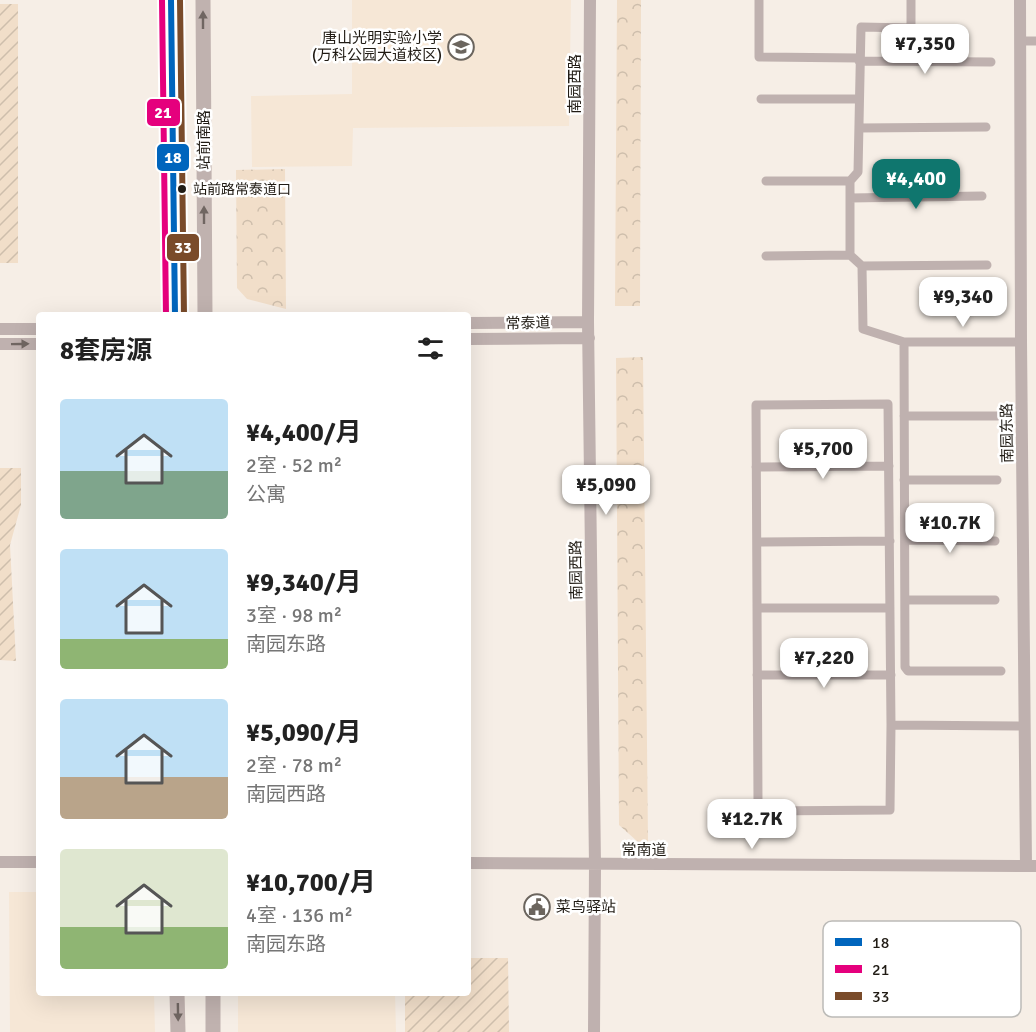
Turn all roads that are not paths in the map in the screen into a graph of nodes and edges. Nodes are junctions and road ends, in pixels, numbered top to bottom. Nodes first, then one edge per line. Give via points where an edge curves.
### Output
1 (171, 0) edge
2 (203, 0) edge
3 (590, 0) edge
4 (759, 0) edge
5 (911, 0) edge
6 (1020, 0) edge
7 (1020, 41) junction
8 (1036, 41) edge
9 (859, 59) junction
10 (991, 62) dead end
11 (761, 99) dead end
12 (859, 99) junction
13 (986, 127) dead end
14 (858, 128) junction
15 (766, 181) dead end
16 (850, 181) junction
17 (982, 196) dead end
18 (850, 198) junction
19 (850, 255) junction
20 (766, 256) dead end
21 (987, 265) dead end
22 (862, 266) junction
23 (175, 312) edge
24 (205, 312) edge
25 (588, 322) junction
26 (471, 323) edge
27 (0, 329) edge
28 (36, 329) edge
29 (589, 338) junction
30 (471, 339) edge
31 (904, 342) junction
32 (1021, 342) junction
33 (0, 344) edge
34 (36, 344) edge
35 (904, 416) junction
36 (999, 416) dead end
37 (889, 466) junction
38 (756, 467) junction
39 (904, 480) junction
40 (997, 480) dead end
41 (904, 540) junction
42 (890, 541) junction
43 (995, 541) dead end
44 (757, 542) junction
45 (905, 600) junction
46 (995, 600) dead end
47 (757, 608) junction
48 (890, 608) junction
49 (1001, 671) dead end
50 (757, 675) junction
51 (891, 675) junction
52 (891, 725) junction
53 (1025, 726) junction
54 (0, 862) edge
55 (36, 862) edge
56 (471, 863) edge
57 (595, 865) junction
58 (1031, 866) edge
59 (177, 996) edge
60 (213, 996) edge
61 (178, 1032) edge
62 (213, 1032) edge
63 (594, 1032) edge

1 - 23 main road, 站前南路
24 -> 2 main road, 站前南路
3 - 25 street, 南园西路
4 - 9 street via 759,57
5 - 9 street via 911,27 861,27
6 - 7 street, 南园东路
7 - 8 street
7 - 32 street, 南园东路
9 - 10 street
9 - 12 street
11 - 12 street
12 - 14 street
13 - 14 street
14 - 16 street via 858,172
15 - 16 street
16 - 18 street
17 - 18 street
18 - 19 street
19 - 20 street
19 - 22 street
21 - 22 street
22 - 31 street via 863,329
25 - 26 street, 常泰道
25 - 29 street, 南园西路
27 - 28 street
29 - 30 street, 常泰道
29 - 57 street, 南园西路
31 - 32 street
31 - 35 street
32 - 53 street, 南园东路
33 -> 34 street
35 - 36 street
35 - 39 street
37 - 38 street
37 - 38 street via 888,404 756,405
37 - 42 street
38 - 44 street
39 - 40 street
39 - 41 street
41 - 43 street
41 - 45 street
42 - 44 street
42 - 48 street
44 - 47 street
45 - 46 street
45 - 49 street via 908,671
47 - 48 street
47 - 50 street
48 - 51 street
50 - 51 street
50 - 52 street via 758,801 764,811 890,810
51 - 52 street
52 - 53 street
53 - 58 street, 南园东路
54 - 55 street
56 - 57 street, 常南道
57 - 58 street, 常南道
57 - 63 street, 南园西路
59 -> 61 main road
60 - 62 main road

